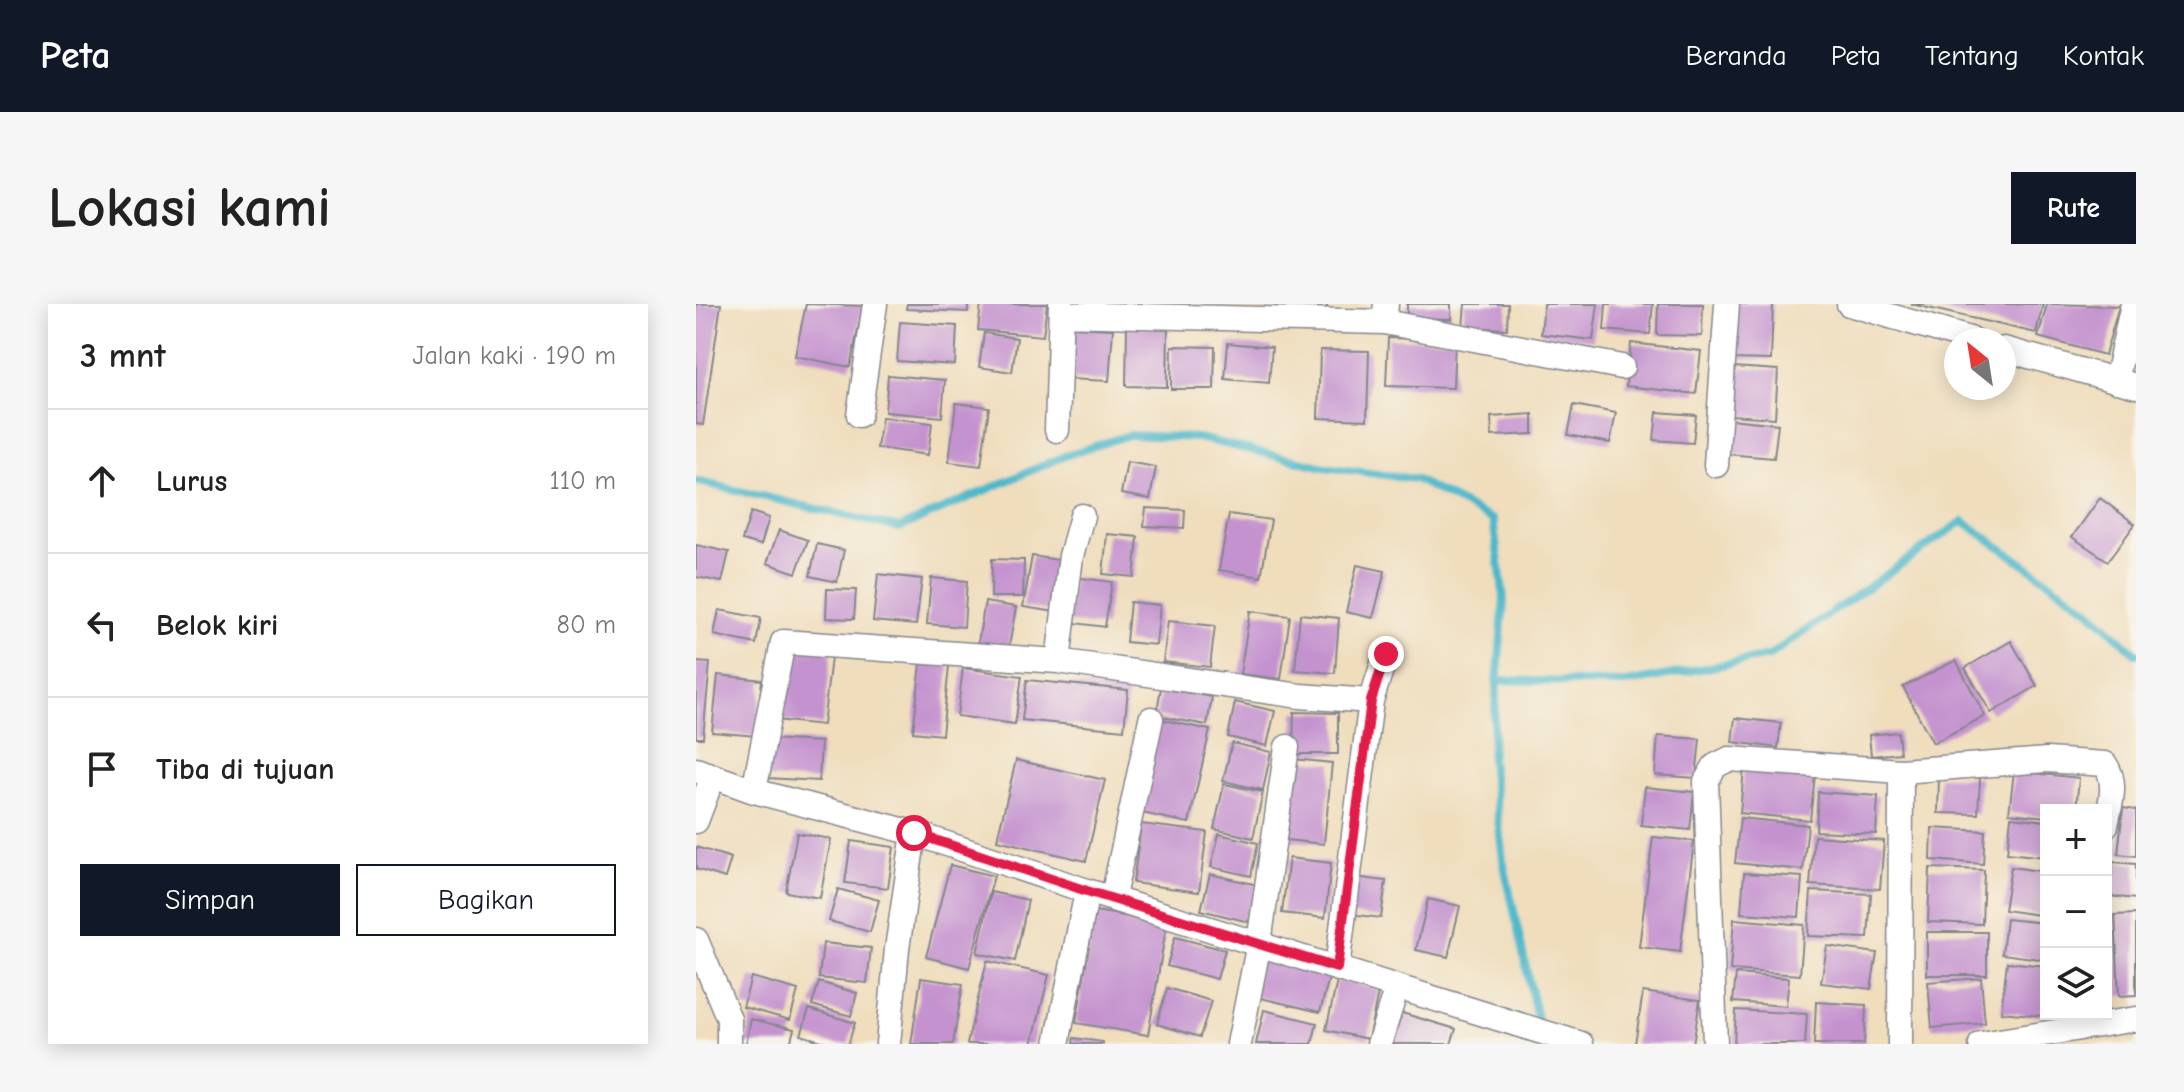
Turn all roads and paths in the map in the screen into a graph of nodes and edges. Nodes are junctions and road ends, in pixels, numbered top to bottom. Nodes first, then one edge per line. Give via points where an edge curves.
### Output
1 (875, 304) edge
2 (1727, 304) edge
3 (1849, 304) edge
4 (2133, 304) edge
5 (1061, 309) edge
6 (1385, 313) edge
7 (1944, 332) edge
8 (2016, 352) edge
9 (1622, 367) dead end
10 (2126, 384) edge
11 (859, 415) dead end
12 (1057, 430) dead end
13 (1716, 465) dead end
14 (1082, 516) dead end
15 (1386, 654) dead end
16 (1058, 661) junction
17 (1371, 701) junction
18 (1151, 719) dead end
19 (1287, 747) dead end
20 (1901, 771) junction
21 (704, 773) edge
22 (754, 791) junction
23 (2110, 804) edge
24 (696, 821) edge
25 (914, 833) junction
26 (1087, 891) junction
27 (1113, 897) junction
28 (696, 940) edge
29 (1259, 943) junction
30 (1337, 968) junction
31 (1397, 987) junction
32 (2136, 1019) edge
33 (2067, 1029) edge
34 (1579, 1043) edge
35 (729, 1044) edge
36 (888, 1044) edge
37 (1057, 1044) edge
38 (1239, 1044) edge
39 (1379, 1044) edge
40 (1715, 1044) edge
41 (1900, 1044) edge
42 (1981, 1044) edge

1 - 11 street
2 - 13 street
3 - 7 street
4 - 10 street
5 - 6 street
5 - 12 street
6 - 9 street
8 - 10 street
14 - 16 street via 1071,556
15 - 17 street
16 - 17 street via 1300,696
16 - 22 street via 783,642
17 - 30 street
18 - 27 street
19 - 29 street
20 - 23 street via 2047,760 2105,764 2113,783
20 - 40 street via 1729,759 1715,766 1706,781
20 - 41 street
21 - 22 street
21 - 24 street
22 - 25 street
25 - 26 street
25 - 36 street
26 - 27 street
26 - 37 street
27 - 29 street
28 - 35 street via 729,1019
29 - 30 street
29 - 38 street
30 - 31 street
31 - 34 street
31 - 39 street
32 - 33 street
33 - 42 street

